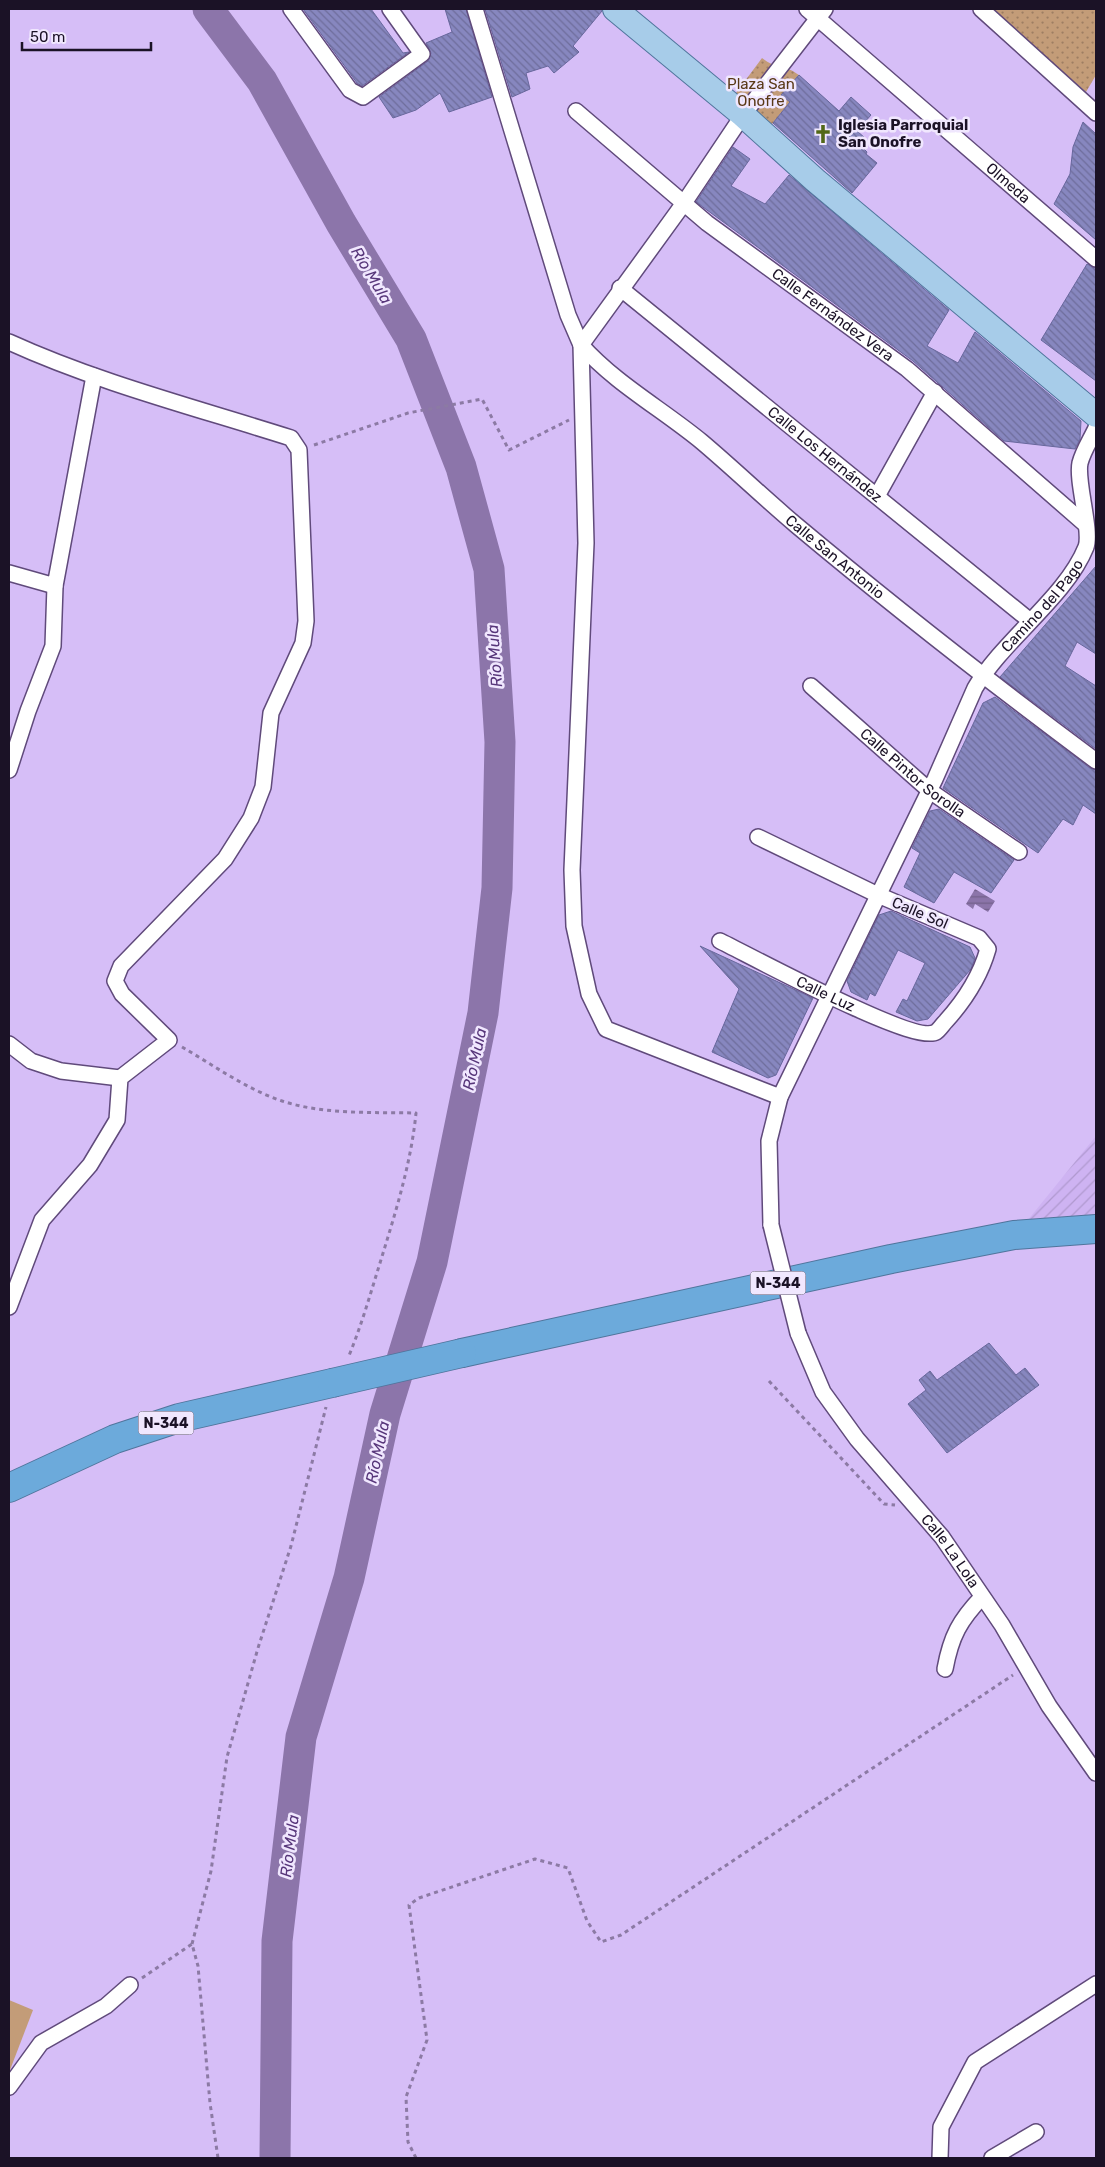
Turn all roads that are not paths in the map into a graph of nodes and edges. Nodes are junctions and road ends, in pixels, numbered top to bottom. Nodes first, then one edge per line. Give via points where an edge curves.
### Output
1 (291, 9) edge
2 (390, 9) edge
3 (475, 9) edge
4 (615, 9) edge
5 (981, 9) edge
6 (817, 12) edge
7 (576, 111) dead end
8 (1096, 114) edge
9 (742, 115) junction
10 (684, 203) junction
11 (1096, 259) edge
12 (620, 288) junction
13 (9, 342) edge
14 (581, 345) junction
15 (94, 376) junction
16 (935, 392) junction
17 (1096, 415) edge
18 (1096, 428) edge
19 (877, 496) junction
20 (1085, 524) junction
21 (9, 573) edge
22 (55, 586) junction
23 (1029, 620) junction
24 (979, 682) junction
25 (811, 686) dead end
26 (1096, 761) edge
27 (9, 770) edge
28 (930, 791) junction
29 (758, 837) dead end
30 (1018, 852) dead end
31 (878, 895) junction
32 (720, 941) dead end
33 (829, 997) junction
34 (935, 1033) joint
35 (9, 1044) edge
36 (120, 1078) junction
37 (780, 1097) junction
38 (1096, 1229) edge
39 (9, 1307) edge
40 (9, 1488) edge
41 (982, 1597) junction
42 (945, 1668) dead end
43 (1096, 1772) edge
44 (1096, 1984) edge
45 (130, 1986) road end
46 (9, 2087) edge
47 (1036, 2132) dead end
48 (940, 2158) edge
49 (992, 2158) edge

1 - 2 street via 350,90 363,97 422,54
3 - 14 street via 568,314
4 - 9 main road
5 - 8 street
6 - 9 street via 783,63
6 - 11 street, Olmeda
7 - 10 street, Calle Fernández Vera
9 - 10 street
9 - 17 main road
10 - 12 street
10 - 16 street, Calle Fernández Vera
12 - 14 street
12 - 19 street, Calle Los Hernández
13 - 15 street
14 - 24 street, Calle San Antonio via 599,365 700,441
14 - 37 street via 586,543 572,870 574,926 589,994 606,1029
15 - 22 street
15 - 36 street via 291,438 298,450 306,621 302,643 271,713 263,787 251,818 225,858 120,966 115,981 122,994 169,1040
16 - 19 street
16 - 20 street, Calle Fernández Vera
18 - 20 street, Camino del Pago via 1080,464
19 - 23 street, Calle Los Hernández
20 - 23 street, Camino del Pago via 1087,545 1079,559 1066,580
21 - 22 street
22 - 27 street via 52,646
23 - 24 street, Camino del Pago
24 - 26 street, Calle San Antonio
24 - 28 street, Camino del Pago
25 - 28 street, Calle Pintor Sorolla
28 - 30 street, Calle Pintor Sorolla
28 - 31 street, Camino del Pago
29 - 31 street, Calle Sol
31 - 33 street, Camino del Pago
31 - 34 street, Calle Sol via 979,938 988,950 964,1000
32 - 33 street, Calle Luz
33 - 34 street, Calle Luz via 898,1026 925,1034
33 - 37 street, Calle La Lola
35 - 36 street via 31,1060 61,1071
36 - 39 street via 117,1120 90,1165 42,1220
37 - 41 street, Calle La Lola, bridge via 769,1142 771,1224 798,1333 823,1392 857,1439 942,1537
38 - 40 highway, N-344, bridge via 1014,1235 891,1259 230,1405 160,1424 98,1446
41 - 42 street via 962,1618 948,1650
41 - 43 street, Calle La Lola via 1049,1706
44 - 48 street via 975,2062 941,2127
45 - 46 street via 106,2006 41,2043
47 - 49 street

